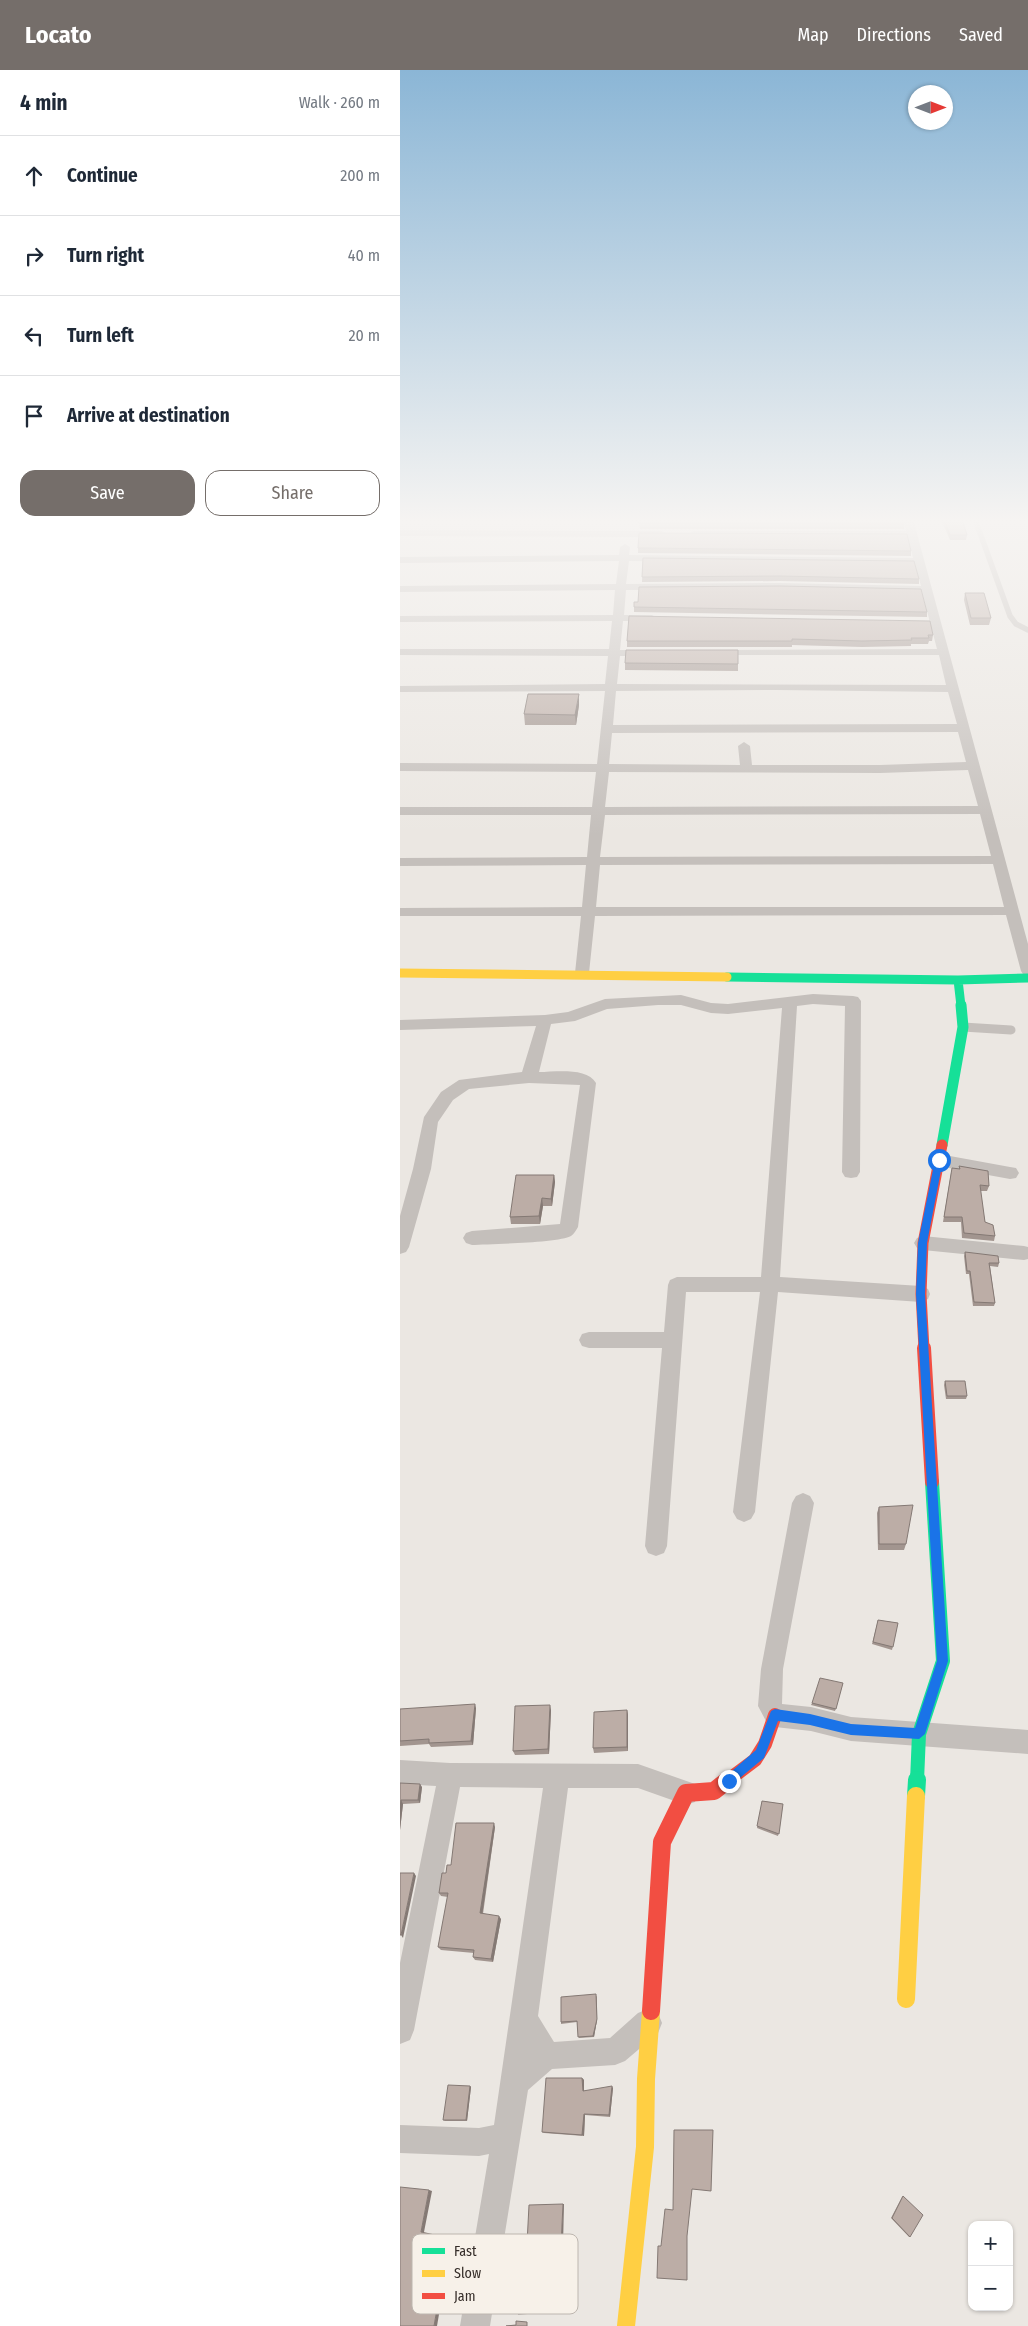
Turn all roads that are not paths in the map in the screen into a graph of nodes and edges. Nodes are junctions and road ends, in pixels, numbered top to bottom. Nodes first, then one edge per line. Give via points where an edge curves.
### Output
1 (617, 624) edge
2 (931, 624) edge
3 (1017, 624) edge
4 (1028, 630) edge
5 (400, 652) edge
6 (943, 652) junction
7 (614, 653) junction
8 (664, 653) edge
9 (704, 653) edge
10 (611, 688) junction
11 (400, 689) edge
12 (953, 689) junction
13 (963, 728) junction
14 (607, 729) junction
15 (744, 746) dead end
16 (973, 766) junction
17 (400, 767) edge
18 (746, 767) junction
19 (603, 769) junction
20 (985, 810) junction
21 (400, 811) edge
22 (598, 812) junction
23 (998, 860) junction
24 (400, 862) edge
25 (593, 862) junction
26 (1012, 911) junction
27 (400, 912) edge
28 (588, 913) junction
29 (1028, 971) edge
30 (400, 972) edge
31 (582, 973) junction
32 (659, 975) junction
33 (818, 977) junction
34 (1028, 978) edge
35 (958, 980) junction
36 (813, 999) junction
37 (658, 1000) junction
38 (790, 1001) junction
39 (545, 1020) junction
40 (400, 1026) edge
41 (963, 1026) junction
42 (1011, 1030) dead end
43 (529, 1077) junction
44 (939, 1160) junction
45 (851, 1172) dead end
46 (1010, 1173) dead end
47 (472, 1238) dead end
48 (923, 1243) junction
49 (400, 1247) edge
50 (1024, 1253) dead end
51 (770, 1284) junction
52 (921, 1294) junction
53 (589, 1340) dead end
54 (673, 1340) junction
55 (803, 1504) dead end
56 (744, 1512) dead end
57 (656, 1546) dead end
58 (775, 1715) junction
59 (919, 1734) junction
60 (1028, 1742) edge
61 (400, 1772) edge
62 (450, 1775) junction
63 (557, 1776) junction
64 (686, 1793) junction
65 (906, 1999) dead end
66 (523, 2017) junction
67 (650, 2021) junction
68 (400, 2030) edge
69 (615, 2050) junction
70 (547, 2056) junction
71 (646, 2078) junction
72 (515, 2084) junction
73 (506, 2137) junction
74 (400, 2139) edge
75 (490, 2234) edge
76 (626, 2326) edge

1 - 7 street
2 - 6 street
3 - 4 lane
5 - 7 street
6 - 9 street
6 - 12 street
7 - 8 street
7 - 10 street
10 - 11 street
10 - 12 street
10 - 14 street
12 - 13 street
13 - 14 street
13 - 16 street
14 - 19 street
15 - 18 street
16 - 18 street via 880,769
16 - 20 street
17 - 19 street
18 - 19 street
19 - 22 street
20 - 22 street
20 - 23 street
21 - 22 street
22 - 25 street
23 - 25 street
23 - 26 street
24 - 25 street
25 - 28 street
26 - 28 street
26 - 29 street
27 - 28 street
28 - 31 street
30 - 31 street
31 - 32 street
32 - 33 street
32 - 37 street
33 - 35 street
33 - 36 street
34 - 35 street
35 - 41 street
36 - 38 street
36 - 45 street via 853,1000
37 - 38 street via 681,1000 728,1009
37 - 39 street via 605,1004 570,1017
38 - 51 street
39 - 40 street
39 - 43 street
41 - 42 lane
41 - 44 street
43 - 47 street via 582,1079 588,1083 569,1227 557,1232
43 - 49 street via 465,1084 447,1096 430,1121 422,1168
44 - 46 street
44 - 48 street
48 - 50 street
48 - 52 street
51 - 52 street
51 - 54 street via 677,1285
51 - 56 street
52 - 59 street via 943,1661
53 - 54 street
54 - 57 street
55 - 58 street via 772,1669 770,1706
58 - 59 street via 851,1729
58 - 64 street via 765,1744 755,1760 714,1790
59 - 60 street
59 - 65 street
61 - 62 street
62 - 63 street
62 - 68 street
63 - 64 street via 638,1776
63 - 66 street
64 - 67 street via 662,1842
66 - 70 street
66 - 72 street
67 - 69 street
67 - 71 street
69 - 70 street
69 - 71 street
70 - 72 street
71 - 76 street via 645,2147
72 - 73 street
73 - 74 street via 479,2142
73 - 75 street

